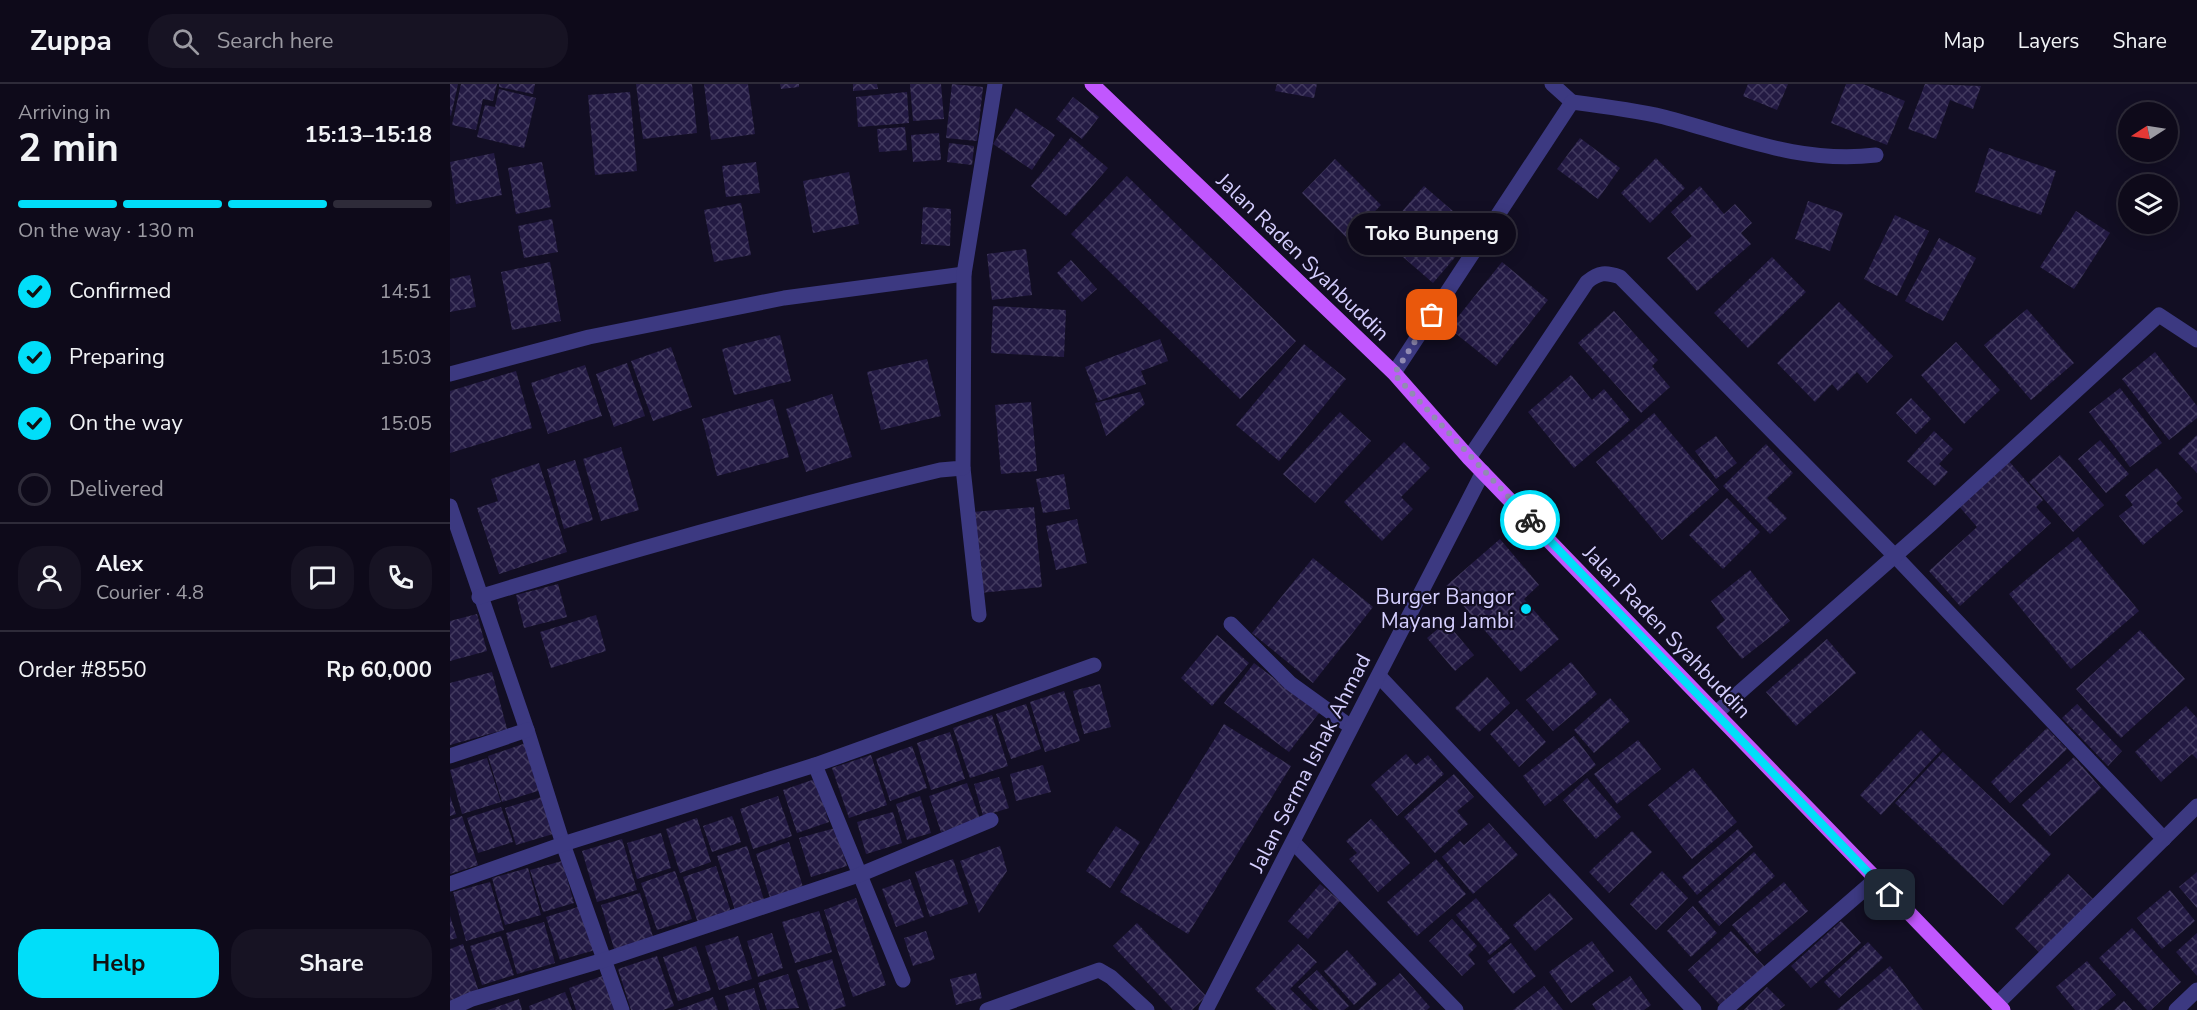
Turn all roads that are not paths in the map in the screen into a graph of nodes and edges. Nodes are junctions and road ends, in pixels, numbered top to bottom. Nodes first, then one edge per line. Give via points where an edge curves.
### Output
1 (995, 84) edge
2 (1092, 84) edge
3 (1552, 84) edge
4 (1572, 102) junction
5 (1876, 155) dead end
6 (963, 274) junction
7 (2197, 340) edge
8 (450, 374) edge
9 (1394, 374) junction
10 (1469, 458) junction
11 (963, 468) junction
12 (1483, 472) junction
13 (450, 506) edge
14 (1895, 556) junction
15 (479, 597) junction
16 (979, 615) dead end
17 (1231, 624) dead end
18 (1094, 665) dead end
19 (1379, 676) junction
20 (1716, 713) junction
21 (1351, 727) junction
22 (527, 730) junction
23 (450, 756) edge
24 (815, 765) junction
25 (2197, 806) edge
26 (991, 820) dead end
27 (2164, 839) junction
28 (1293, 842) junction
29 (563, 844) junction
30 (859, 875) junction
31 (1875, 880) junction
32 (450, 884) edge
33 (604, 960) junction
34 (903, 980) dead end
35 (2197, 990) edge
36 (2000, 1007) edge
37 (450, 1009) edge
38 (622, 1010) edge
39 (987, 1010) edge
40 (1147, 1010) edge
41 (1206, 1010) edge
42 (1456, 1010) edge
43 (1694, 1010) edge
44 (1725, 1010) edge
45 (2176, 1010) edge

1 - 6 street
2 - 9 main road, Jalan Raden Syahbuddin
3 - 4 street
4 - 5 street via 1662,117 1790,152 1844,159
4 - 9 street
6 - 8 street via 783,298 589,337
6 - 11 street
7 - 14 street via 2159,315
9 - 10 main road, Jalan Raden Syahbuddin
10 - 12 main road, Jalan Raden Syahbuddin
10 - 14 street via 1587,282 1606,273 1620,277 1633,289
11 - 15 street via 799,503
11 - 16 street
12 - 19 street, Jalan Serma Ishak Ahmad
12 - 20 main road, Jalan Raden Syahbuddin
13 - 15 street
14 - 20 street
14 - 27 street
15 - 22 street
17 - 21 street via 1290,683
18 - 24 street
19 - 21 street, Jalan Serma Ishak Ahmad
19 - 43 street
20 - 31 main road, Jalan Raden Syahbuddin
21 - 28 street, Jalan Serma Ishak Ahmad
22 - 23 street
22 - 29 street
24 - 29 street
24 - 30 street
25 - 27 street
26 - 30 street
27 - 36 street
28 - 41 street, Jalan Serma Ishak Ahmad
28 - 42 street
29 - 32 street
29 - 33 street
30 - 33 street
30 - 34 street
31 - 36 main road, Jalan Raden Syahbuddin
31 - 44 street
33 - 37 street
33 - 38 street
35 - 45 street
39 - 40 street via 1099,970

